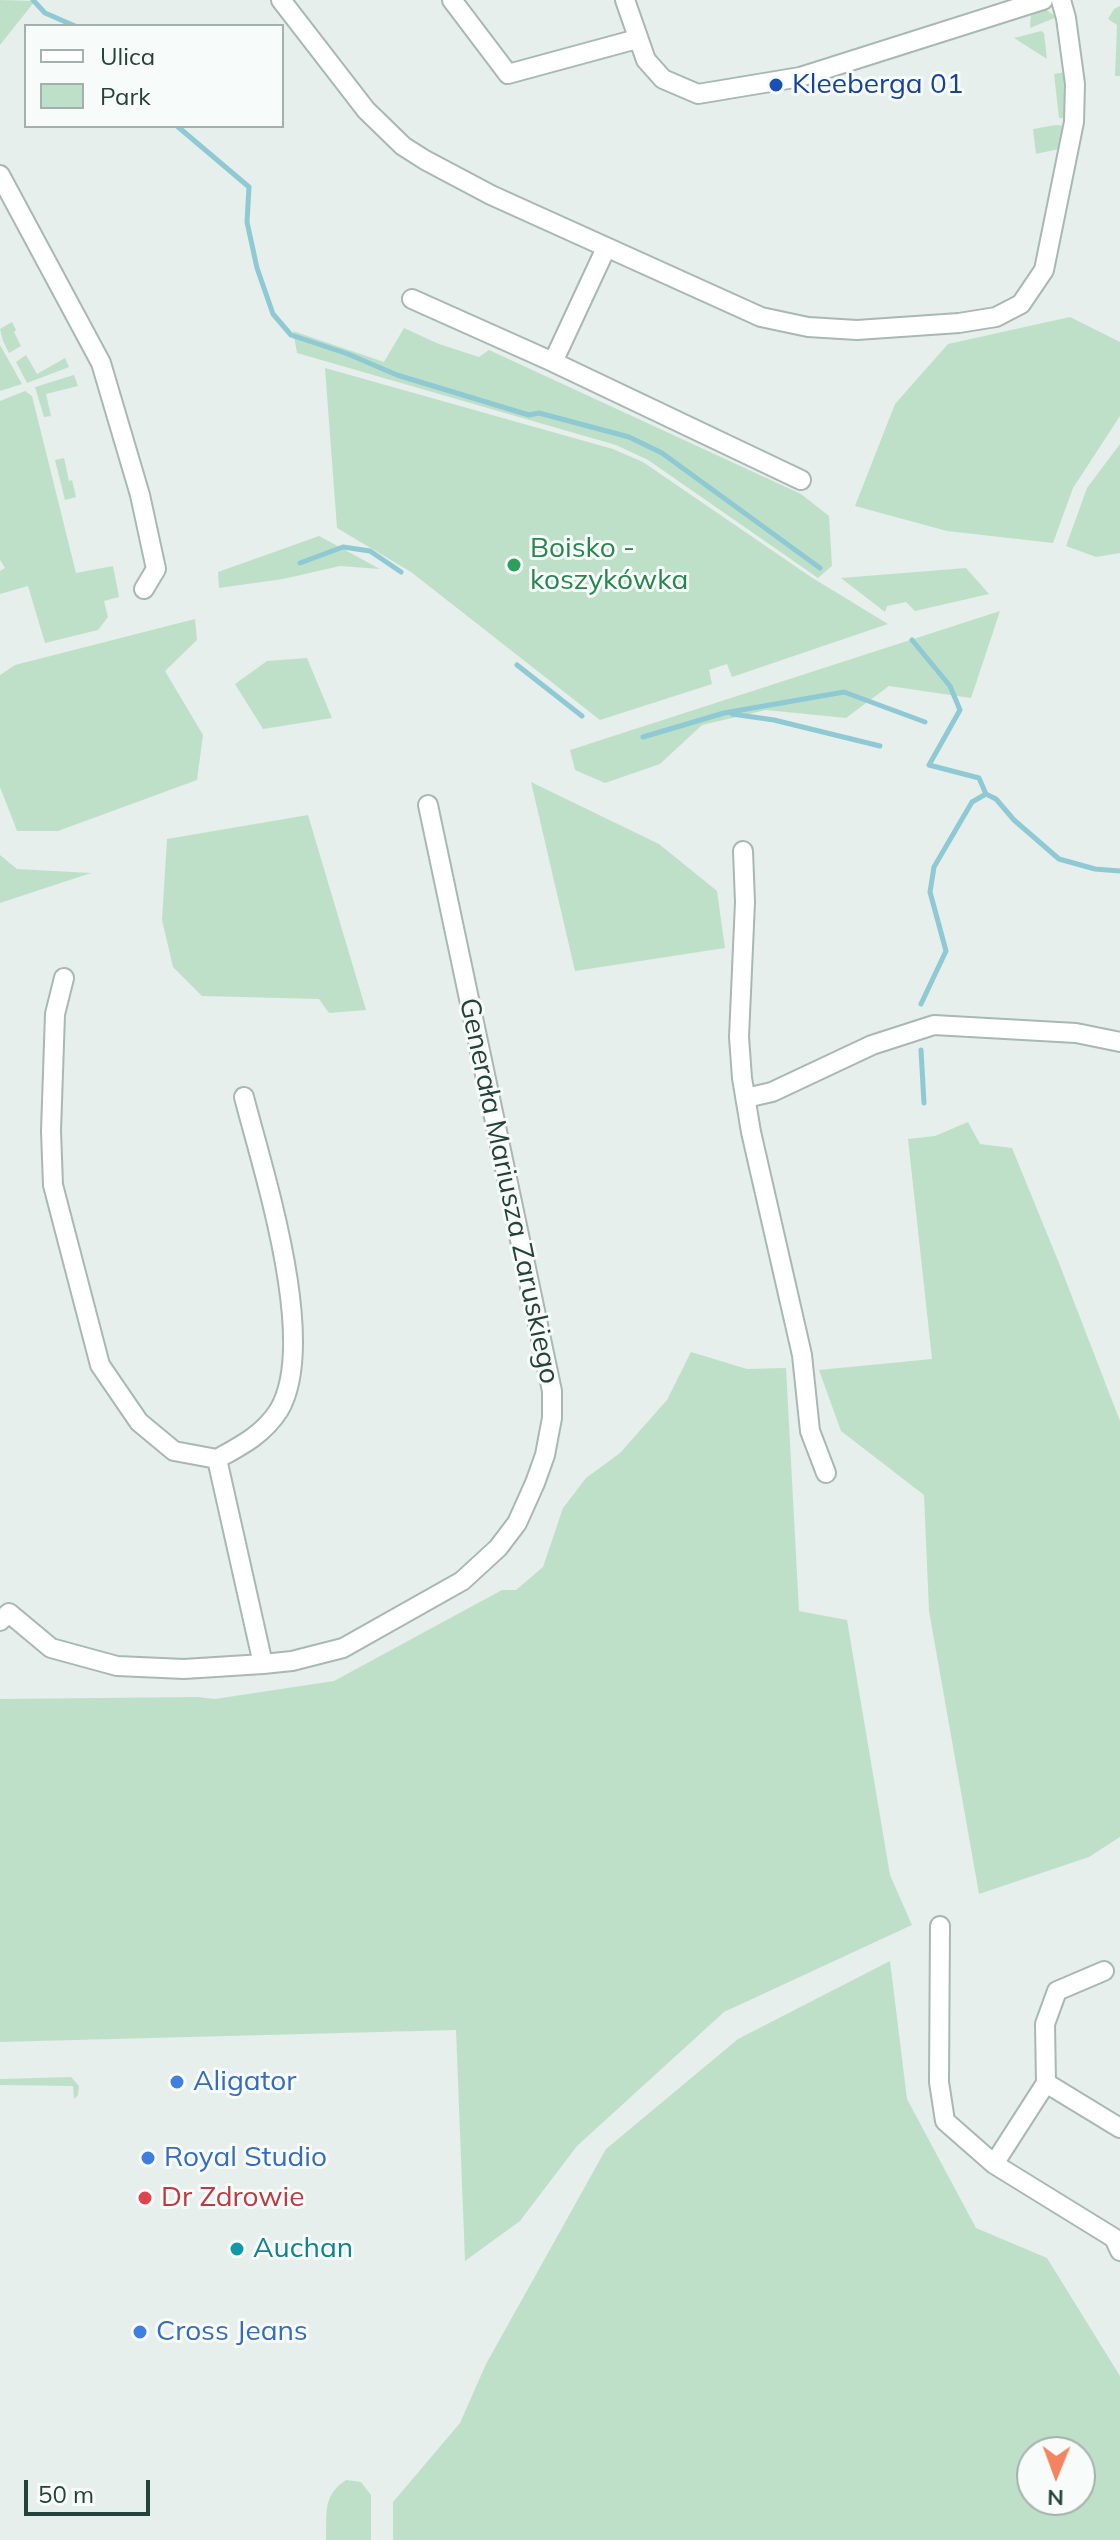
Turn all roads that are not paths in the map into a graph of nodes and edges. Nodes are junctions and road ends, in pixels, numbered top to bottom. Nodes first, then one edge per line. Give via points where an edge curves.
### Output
1 (281, 0) edge
2 (452, 0) edge
3 (625, 0) edge
4 (1043, 0) edge
5 (1061, 0) edge
6 (637, 39) junction
7 (0, 175) edge
8 (606, 248) junction
9 (412, 299) dead end
10 (553, 362) junction
11 (801, 480) dead end
12 (144, 589) dead end
13 (428, 805) dead end
14 (743, 851) dead end
15 (64, 978) dead end
16 (1120, 1042) edge
17 (244, 1097) dead end
18 (746, 1098) junction
19 (217, 1459) junction
20 (826, 1473) dead end
21 (3, 1612) edge
22 (263, 1664) junction
23 (940, 1926) dead end
24 (1104, 1971) dead end
25 (1046, 2083) junction
26 (1120, 2128) edge
27 (994, 2164) junction
28 (1120, 2251) edge

1 - 8 street via 366,110 403,146 454,177
2 - 6 street via 508,74
3 - 6 street
4 - 6 street via 800,77 698,94 663,79
5 - 8 street via 1075,84 1074,122 1044,270 1021,304 996,317 959,323 857,330 808,327 761,317
7 - 12 street via 101,363 156,569
8 - 10 street
9 - 10 street
10 - 11 street
13 - 22 street, Generała Mariusza Zaruskiego via 547,1363 552,1418 540,1469 517,1523 462,1581 343,1648
14 - 18 street via 739,1037
15 - 19 street via 55,1014 53,1185 100,1365 139,1422 174,1451
16 - 18 street via 1076,1033 934,1025
17 - 19 street via 282,1243 293,1359 288,1389 265,1428
18 - 20 street via 802,1355 810,1431
19 - 22 street
21 - 22 street, Generała Mariusza Zaruskiego via 51,1648 117,1666
23 - 27 street via 939,2082 945,2121
24 - 25 street via 1057,1991 1045,2024
25 - 26 street
25 - 27 street
27 - 28 street via 1114,2238

